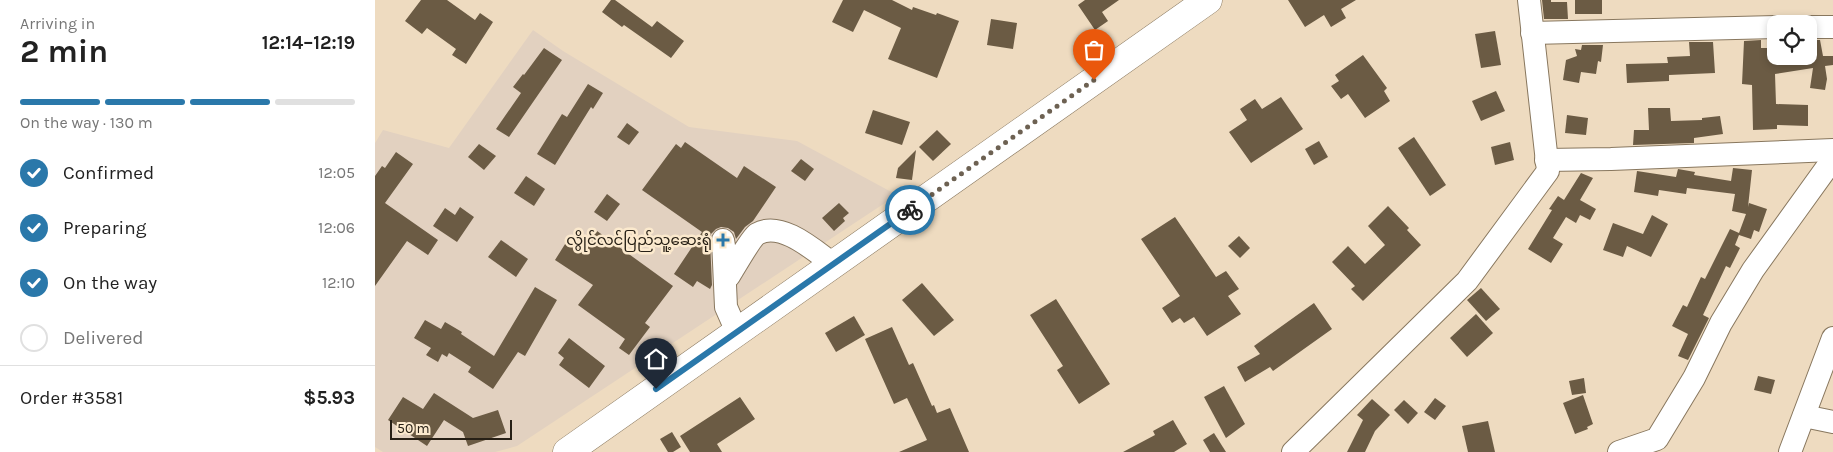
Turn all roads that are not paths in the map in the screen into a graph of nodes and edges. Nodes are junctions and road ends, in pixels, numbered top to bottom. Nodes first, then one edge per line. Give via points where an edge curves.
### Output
1 (1208, 0) edge
2 (1529, 0) edge
3 (1767, 27) edge
4 (1817, 27) edge
5 (1833, 27) edge
6 (1532, 33) junction
7 (1833, 150) edge
8 (1833, 159) edge
9 (1547, 160) junction
10 (833, 264) junction
11 (737, 332) junction
12 (1833, 338) edge
13 (1803, 416) junction
14 (1833, 422) edge
15 (1655, 446) edge
16 (567, 452) edge
17 (1293, 452) edge
18 (1619, 452) edge
19 (1790, 452) edge

1 - 10 highway
2 - 6 street
3 - 6 street
4 - 5 street
6 - 9 street
7 - 9 street
8 - 15 street via 1753,270
9 - 17 street via 1548,171 1467,281
10 - 11 highway
10 - 11 street via 793,235 767,231 756,235 729,276 723,240 726,307
11 - 16 highway
12 - 13 street
13 - 14 street
13 - 19 street
15 - 18 street

